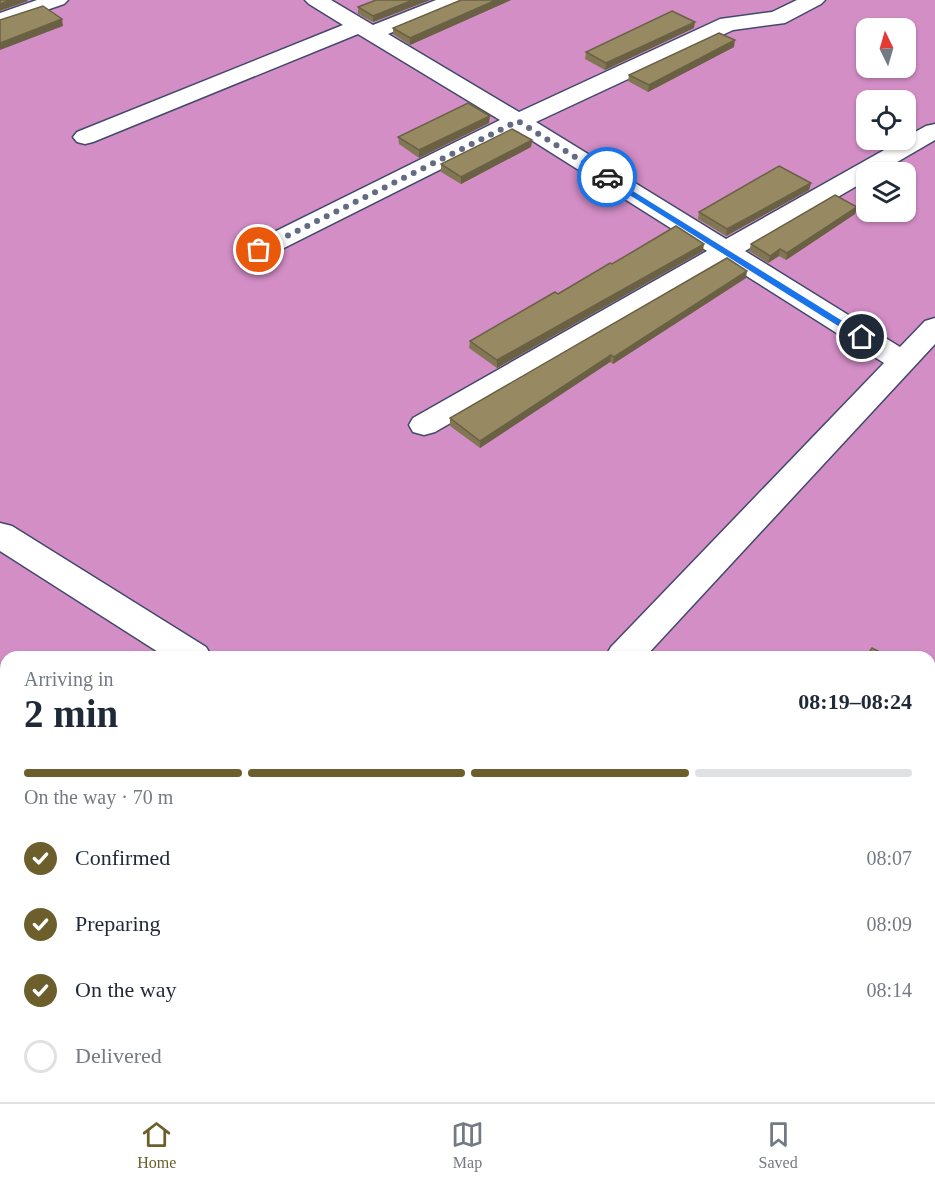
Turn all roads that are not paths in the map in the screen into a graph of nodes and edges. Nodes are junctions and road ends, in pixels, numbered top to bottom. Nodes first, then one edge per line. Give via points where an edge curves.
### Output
1 (57, 0) edge
2 (316, 0) edge
3 (455, 0) edge
4 (814, 0) edge
5 (0, 20) edge
6 (366, 30) junction
7 (518, 121) junction
8 (934, 131) edge
9 (85, 136) dead end
10 (259, 250) dead end
11 (723, 251) junction
12 (935, 327) edge
13 (902, 361) junction
14 (424, 425) dead end
15 (0, 535) edge
16 (184, 651) edge
17 (629, 651) edge

1 - 5 street
2 - 6 street
3 - 6 street
4 - 7 street via 777,18 728,24
6 - 7 street
6 - 9 street
7 - 10 street
7 - 11 street
8 - 11 street
11 - 13 street
11 - 14 street
12 - 13 street
13 - 17 street
15 - 16 street

